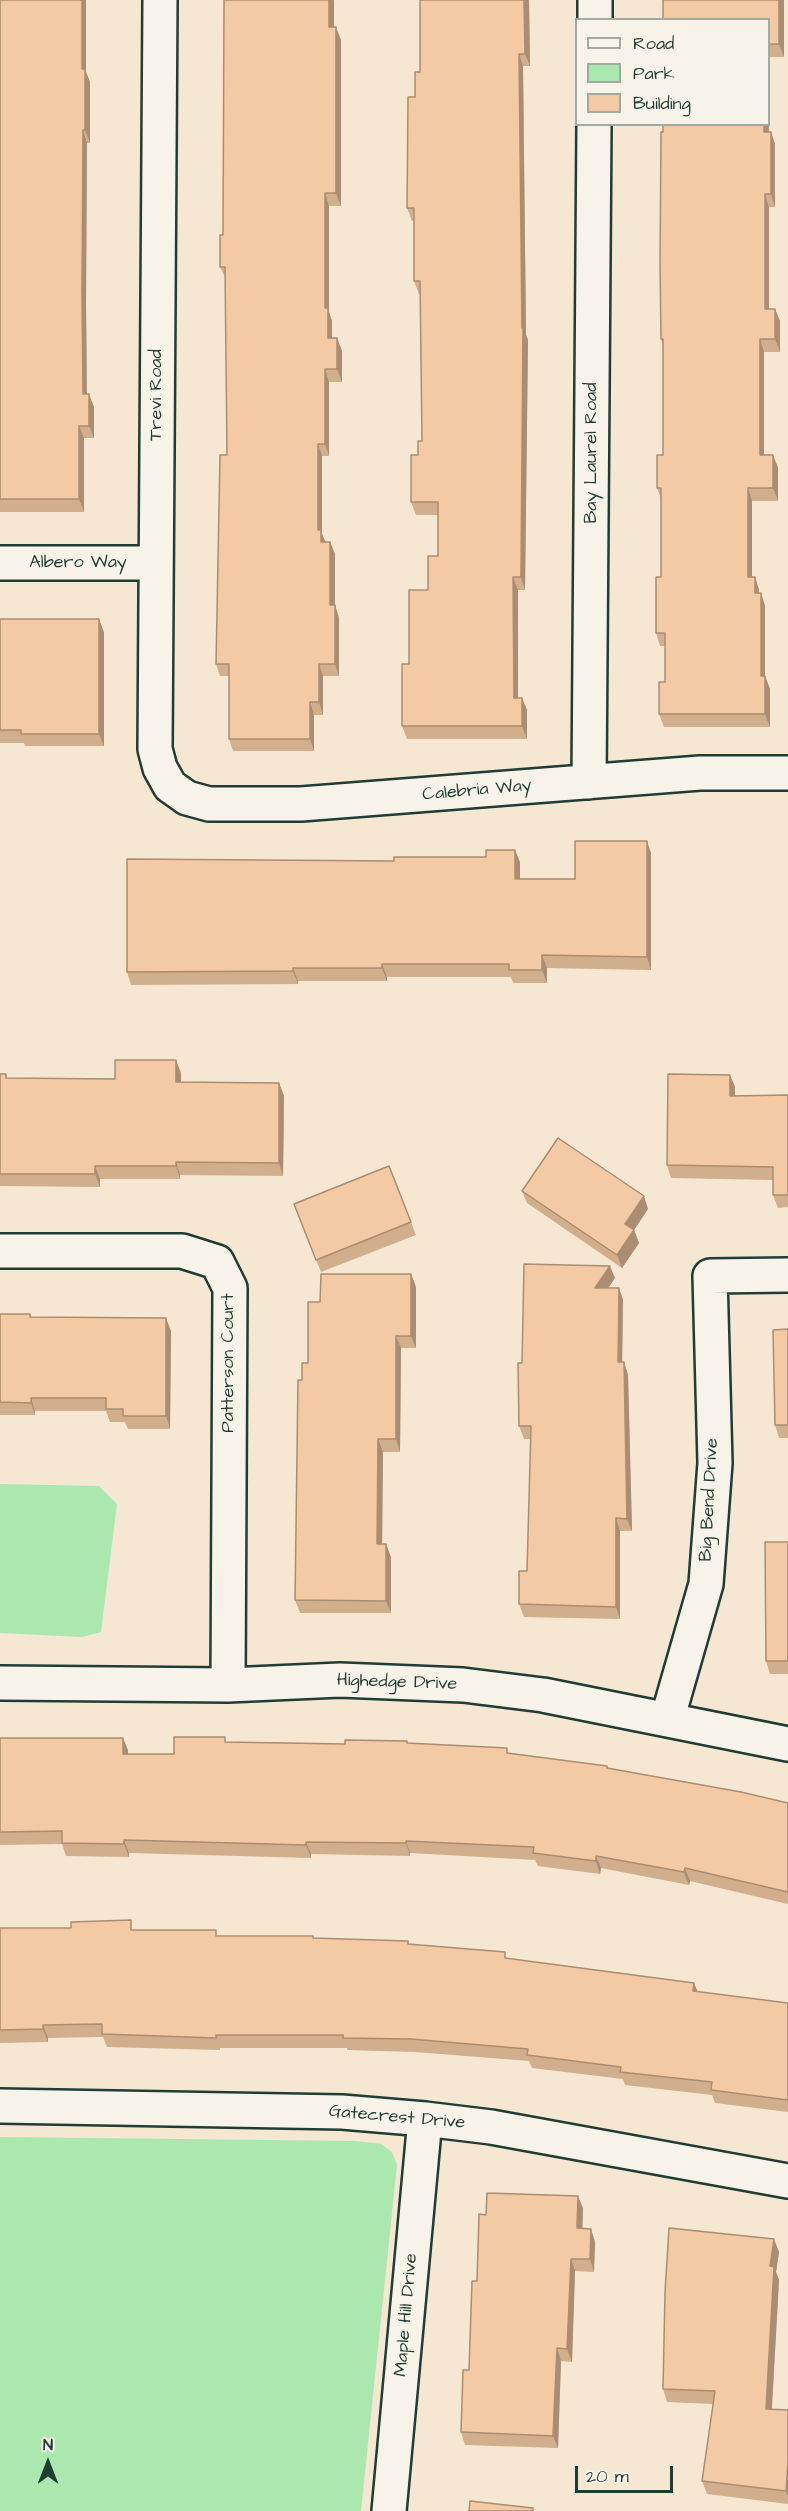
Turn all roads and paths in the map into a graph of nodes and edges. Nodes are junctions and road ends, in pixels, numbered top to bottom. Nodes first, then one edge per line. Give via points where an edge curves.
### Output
1 (160, 0) edge
2 (595, 0) edge
3 (595, 18) edge
4 (594, 126) edge
5 (0, 563) edge
6 (156, 563) junction
7 (788, 773) edge
8 (589, 782) junction
9 (170, 786) joint
10 (0, 1251) edge
11 (788, 1275) edge
12 (0, 1683) edge
13 (228, 1684) junction
14 (667, 1720) junction
15 (788, 1744) edge
16 (0, 2106) edge
17 (425, 2119) junction
18 (788, 2181) edge
19 (389, 2511) edge

1 - 6 street, Trevi Road
2 - 3 street
4 - 8 street, Bay Laurel Road
5 - 6 street, Albero Way
6 - 9 street, Trevi Road via 155,749
7 - 8 street, Calebria Way via 700,773
8 - 9 street, Calebria Way via 302,804 209,804 187,798
10 - 13 street, Patterson Court via 182,1251 217,1262 230,1288
11 - 14 street, Big Bend Drive via 710,1276 715,1463 706,1584
12 - 13 street, Highedge Drive
13 - 14 street, Highedge Drive via 340,1680 463,1685 543,1695
14 - 15 street, Highedge Drive
16 - 17 street, Gatecrest Drive via 342,2112
17 - 18 street, Gatecrest Drive via 491,2127
17 - 19 street, Maple Hill Drive

